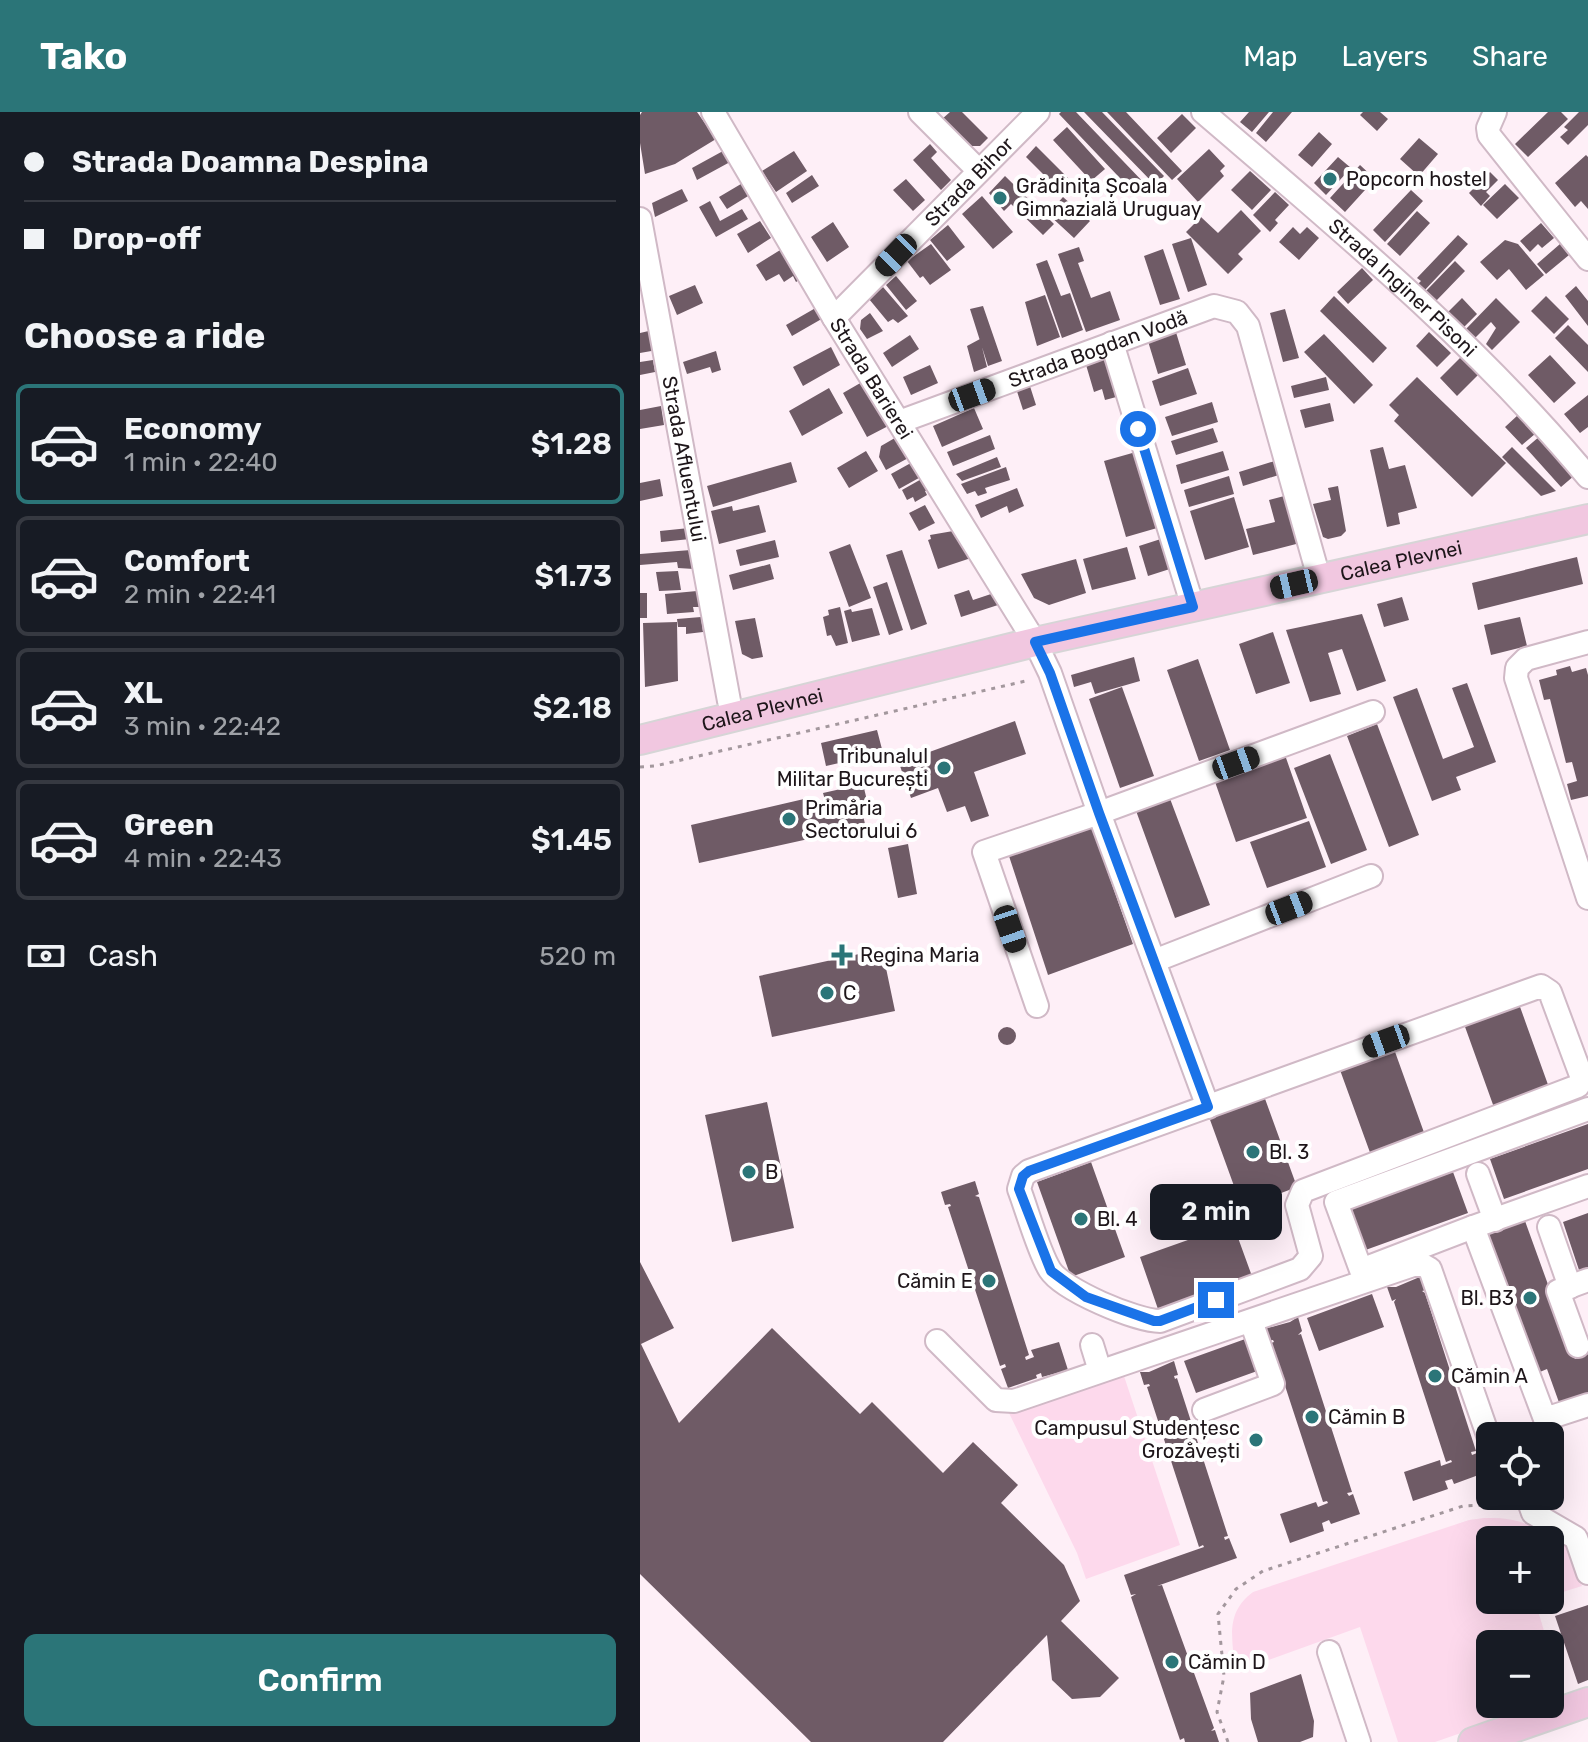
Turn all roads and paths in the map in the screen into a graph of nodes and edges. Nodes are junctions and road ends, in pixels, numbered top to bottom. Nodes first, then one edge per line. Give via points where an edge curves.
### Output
1 (713, 112) edge
2 (920, 112) edge
3 (1038, 112) edge
4 (1203, 112) edge
5 (1495, 112) edge
6 (979, 171) junction
7 (640, 219) edge
8 (1588, 259) edge
9 (834, 318) junction
10 (1112, 343) junction
11 (899, 422) junction
12 (1588, 477) edge
13 (1588, 519) edge
14 (1319, 578) junction
15 (1193, 607) junction
16 (1035, 642) junction
17 (1588, 642) edge
18 (932, 667) junction
19 (1051, 676) junction
20 (729, 701) junction
21 (1373, 712) dead end
22 (640, 724) edge
23 (640, 740) edge
24 (640, 767) edge
25 (1099, 813) junction
26 (1371, 876) dead end
27 (1588, 898) edge
28 (1154, 961) junction
29 (1037, 1006) dead end
30 (1208, 1107) junction
31 (1588, 1109) edge
32 (1478, 1174) dead end
33 (1588, 1186) edge
34 (1484, 1223) junction
35 (1549, 1227) dead end
36 (1583, 1285) edge
37 (1251, 1321) junction
38 (937, 1341) dead end
39 (1092, 1345) dead end
40 (1578, 1346) dead end
41 (1100, 1371) junction
42 (1588, 1405) edge
43 (1204, 1410) dead end
44 (1483, 1422) edge
45 (1476, 1505) edge
46 (1538, 1510) edge
47 (1588, 1573) edge
48 (1329, 1652) dead end
49 (1588, 1702) edge
50 (1354, 1741) edge
51 (1228, 1742) edge
52 (1473, 1742) edge

1 - 9 street, Strada Barierei
2 - 6 street
3 - 6 street, Strada Bihor
4 - 12 street, Strada Inginer Pisoni via 1484,363
5 - 8 street via 1489,135
6 - 9 street, Strada Bihor
7 - 20 street, Strada Afluentului
9 - 11 street, Strada Barierei
10 - 11 street, Strada Bogdan Vodă
10 - 14 street, Strada Bogdan Vodă via 1214,306 1237,312 1248,326
10 - 15 street
11 - 16 street, Strada Barierei
13 - 14 main road, Calea Plevnei
14 - 15 main road, Calea Plevnei
15 - 16 main road, Calea Plevnei
16 - 18 main road, Calea Plevnei
16 - 19 street, Strada Barierei
17 - 27 street via 1526,659 1516,678
18 - 20 main road, Calea Plevnei via 838,677
18 - 23 main road, Calea Plevnei
19 - 24 path
19 - 25 street, Strada Barierei
20 - 22 main road, Calea Plevnei
21 - 25 street
25 - 28 street, Strada Barierei
25 - 29 street via 984,852
26 - 28 street
28 - 30 street, Strada Barierei
30 - 30 street via 1023,1176 1019,1189 1051,1271 1086,1297 1160,1321 1307,1264 1311,1249 1297,1205 1303,1191 1574,1090 1582,1078 1550,992 1541,986
31 - 34 street via 1336,1202 1361,1270
32 - 34 street
33 - 34 street
34 - 42 street via 1545,1419
35 - 36 street
36 - 40 street via 1558,1291
37 - 41 street
37 - 43 street via 1273,1384
37 - 44 street via 1423,1265 1430,1269
38 - 41 street via 996,1400 1014,1401
39 - 41 street
45 - 51 path via 1263,1571 1228,1598 1218,1614 1224,1676 1217,1712
46 - 47 street via 1576,1538
48 - 50 street
49 - 52 main road

